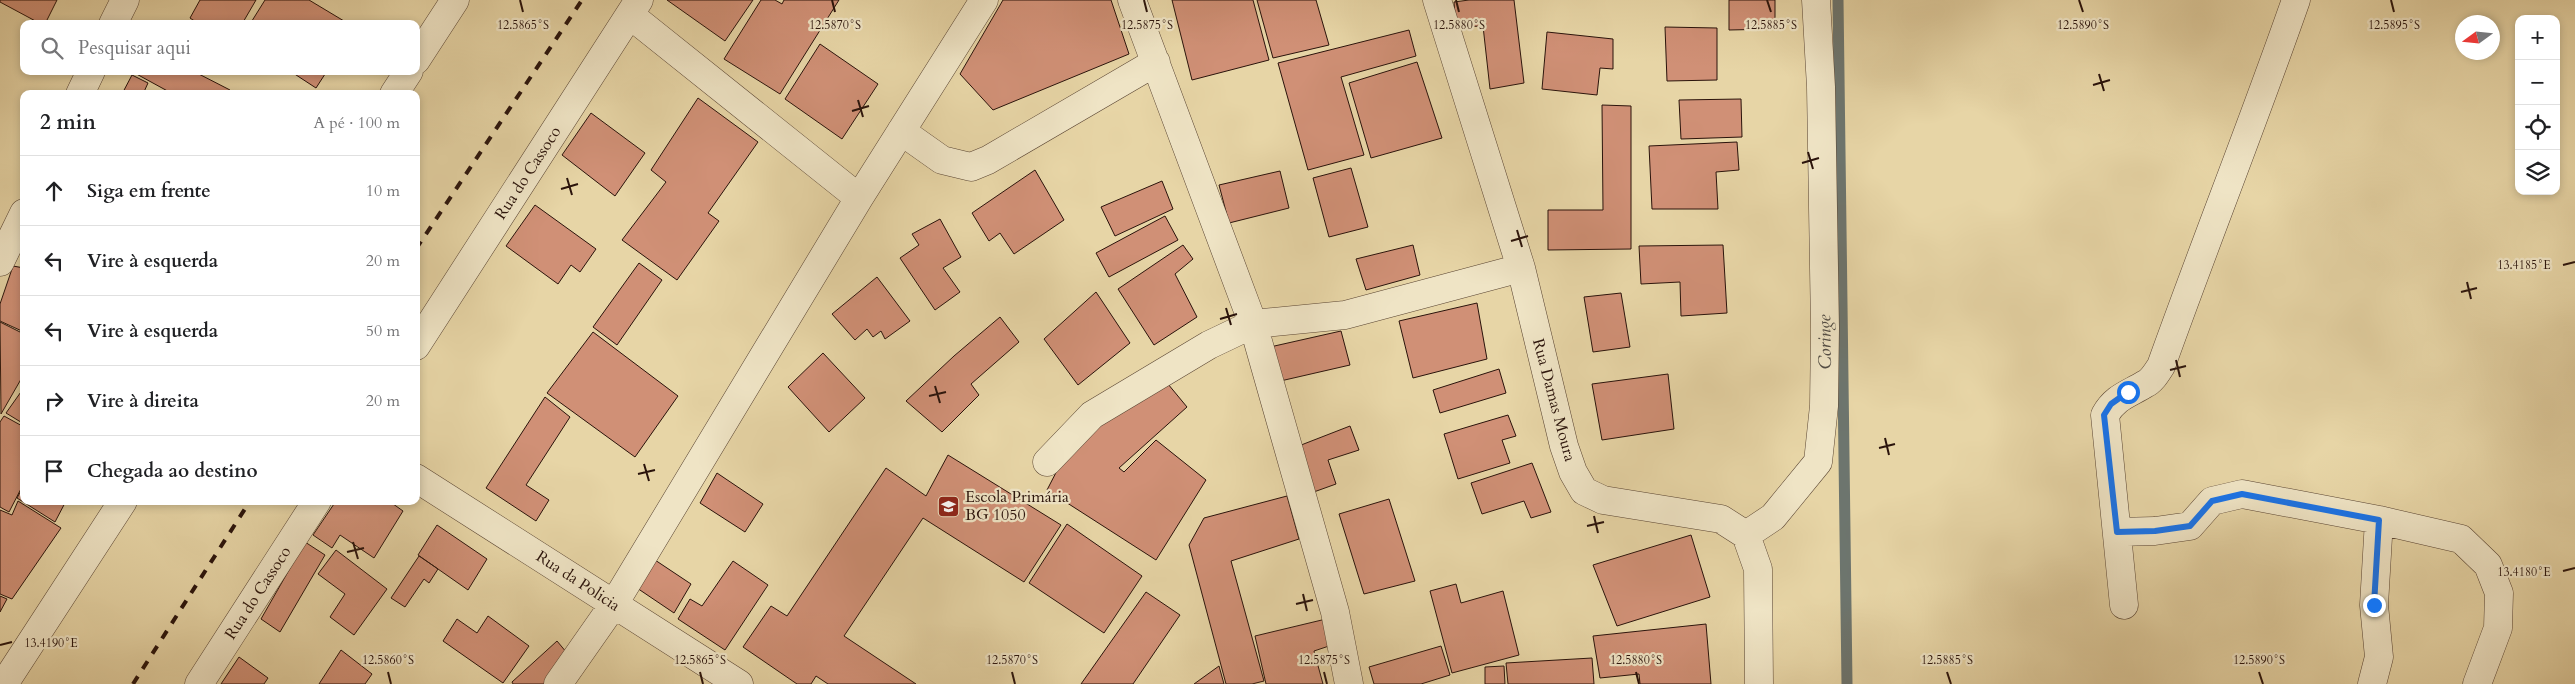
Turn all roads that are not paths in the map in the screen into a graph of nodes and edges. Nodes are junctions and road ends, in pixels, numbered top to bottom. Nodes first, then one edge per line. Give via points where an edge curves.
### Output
1 (124, 0) edge
2 (455, 0) edge
3 (984, 0) edge
4 (1132, 0) edge
5 (1437, 0) edge
6 (1816, 0) edge
7 (2296, 0) edge
8 (635, 7) edge
9 (115, 20) edge
10 (420, 54) edge
11 (1156, 62) junction
12 (89, 75) edge
13 (406, 75) edge
14 (82, 90) edge
15 (397, 90) edge
16 (901, 131) junction
17 (858, 198) junction
18 (15, 232) edge
19 (0, 262) edge
20 (1521, 268) junction
21 (1253, 324) junction
22 (420, 340) edge
23 (1047, 462) dead end
24 (420, 481) edge
25 (120, 505) edge
26 (314, 505) edge
27 (2379, 520) junction
28 (2117, 532) junction
29 (1746, 535) junction
30 (614, 604) junction
31 (2124, 605) dead end
32 (4, 684) edge
33 (199, 684) edge
34 (558, 684) edge
35 (739, 684) edge
36 (1349, 684) edge
37 (1760, 684) edge
38 (2372, 684) edge
39 (2477, 684) edge

1 - 9 street
2 - 10 street
3 - 16 street
4 - 11 street
5 - 20 street, Rua Damas Moura
6 - 29 street via 1825,328 1824,406 1818,462 1773,516
7 - 28 street via 2161,366 2147,384 2111,404 2104,415
8 - 17 street
8 - 22 street, Rua do Cassoco
11 - 16 street via 988,160 970,167 942,160
11 - 21 street
12 - 14 street
13 - 15 street
16 - 17 street
17 - 30 street
18 - 19 street
20 - 21 street via 1345,315
20 - 29 street, Rua Damas Moura via 1564,446 1584,491 1603,500 1721,520
21 - 23 street via 1208,345 1092,415
21 - 36 street via 1335,612
24 - 30 street, Rua da Policia
25 - 32 street
26 - 33 street, Rua do Cassoco
27 - 28 street via 2242,494 2212,501 2190,526
27 - 38 street via 2374,605 2379,657
27 - 39 street via 2461,539 2488,565 2499,593 2498,628
28 - 31 street
29 - 37 street via 1758,569
30 - 34 street
30 - 35 street, Rua da Policia

